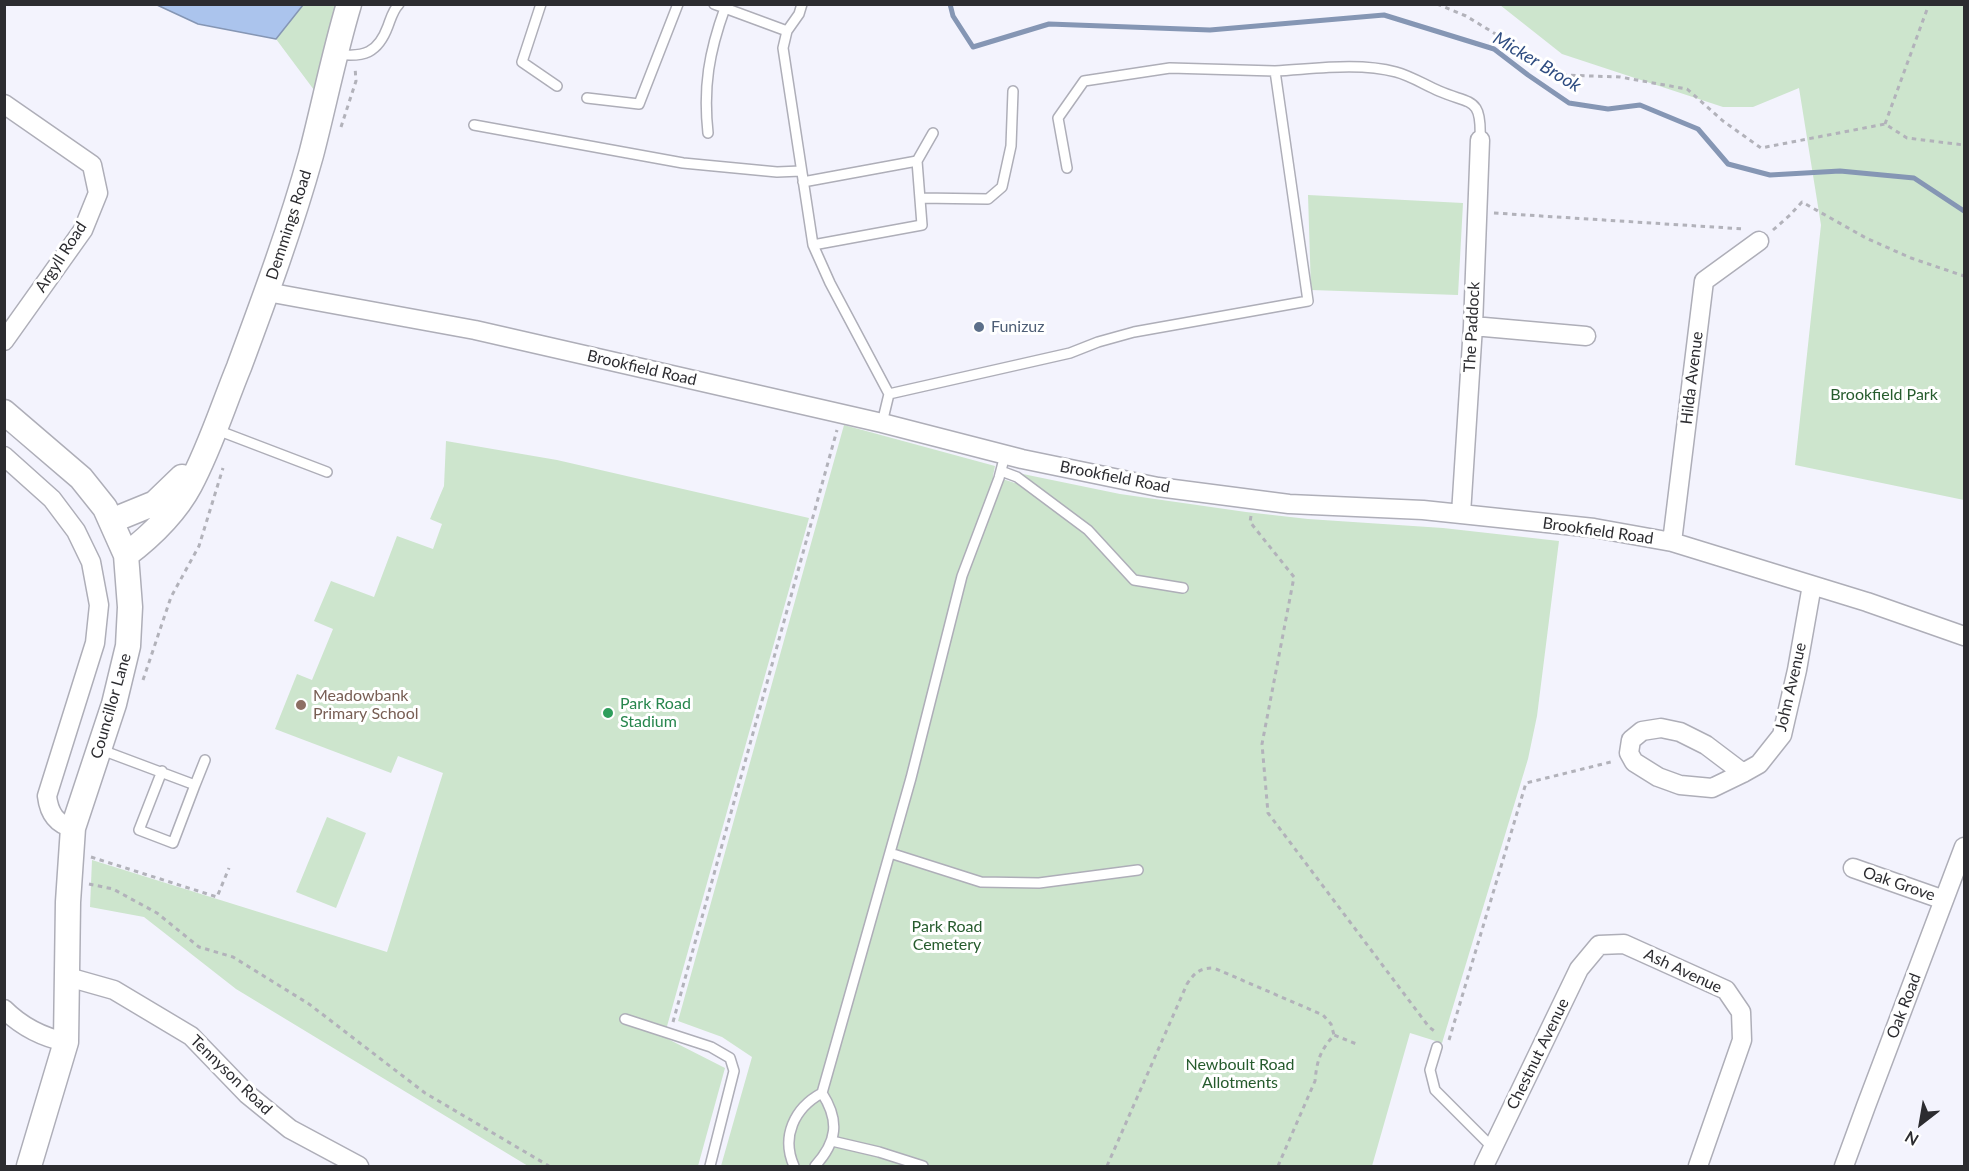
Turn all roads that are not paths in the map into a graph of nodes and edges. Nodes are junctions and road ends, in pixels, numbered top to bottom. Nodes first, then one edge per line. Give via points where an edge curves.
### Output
1 (348, 4) edge
2 (399, 4) edge
3 (541, 4) edge
4 (678, 4) edge
5 (714, 4) edge
6 (802, 4) edge
7 (725, 8) junction
8 (787, 31) junction
9 (334, 54) junction
10 (1275, 71) junction
11 (557, 86) dead end
12 (1013, 91) dead end
13 (587, 98) dead end
14 (4, 104) edge
15 (474, 126) dead end
16 (708, 133) dead end
17 (933, 133) dead end
18 (1480, 140) joint
19 (917, 161) junction
20 (1067, 168) dead end
21 (801, 171) junction
22 (803, 182) junction
23 (920, 198) junction
24 (1754, 235) road end
25 (813, 245) junction
26 (267, 292) junction
27 (1473, 326) junction
28 (1586, 336) dead end
29 (4, 341) edge
30 (889, 394) junction
31 (4, 412) edge
32 (882, 423) junction
33 (220, 435) junction
34 (4, 456) edge
35 (1003, 463) junction
36 (327, 472) dead end
37 (1461, 514) junction
38 (111, 521) junction
39 (1672, 542) junction
40 (126, 555) junction
41 (1812, 585) junction
42 (1183, 588) dead end
43 (1965, 636) edge
44 (99, 749) junction
45 (205, 760) dead end
46 (162, 771) junction
47 (1743, 773) junction
48 (195, 785) junction
49 (73, 828) junction
50 (1965, 847) edge
51 (890, 853) junction
52 (1853, 868) dead end
53 (1138, 870) dead end
54 (1944, 900) junction
55 (1599, 945) joint
56 (68, 977) junction
57 (4, 1009) edge
58 (625, 1019) dead end
59 (66, 1042) junction
60 (1437, 1047) dead end
61 (822, 1092) junction
62 (832, 1141) junction
63 (1493, 1148) junction
64 (30, 1167) edge
65 (359, 1167) edge
66 (710, 1167) edge
67 (794, 1167) edge
68 (815, 1167) edge
69 (923, 1167) edge
70 (1484, 1167) edge
71 (1698, 1167) edge
72 (1844, 1167) edge

1 - 9 street, Demmings Road
2 - 9 lane via 375,47 354,57
3 - 11 lane via 522,62
4 - 13 lane via 639,104
5 - 7 lane
6 - 8 lane
7 - 8 lane
7 - 16 lane via 706,79
8 - 21 lane via 783,48
9 - 26 street, Demmings Road via 310,155
10 - 18 lane via 1357,68 1397,72 1475,106
10 - 20 lane via 1170,68 1084,81 1058,118
10 - 30 lane via 1308,301 1134,332 1070,353
12 - 23 lane via 1011,146 1002,187 988,200
14 - 29 street, Argyll Road via 92,165 98,193 82,230
15 - 21 lane via 683,163
17 - 19 lane
18 - 27 street, The Paddock
19 - 22 lane
19 - 23 lane
21 - 22 lane
22 - 25 lane
23 - 25 lane via 922,225
24 - 39 street, Hilda Avenue via 1704,281
25 - 30 lane
26 - 32 street, Brookfield Road via 475,330
26 - 33 street, Demmings Road
27 - 28 street
27 - 37 street, The Paddock
30 - 32 lane
31 - 38 street, Councillor Lane via 81,478
32 - 35 street, Brookfield Road
33 - 36 lane
33 - 38 street, Demmings Road via 155,503
33 - 40 street, Demmings Road via 171,513
34 - 49 street, Councillor Lane via 52,499 76,531 91,562 99,605 95,643 47,796 48,809 61,825
35 - 37 street, Brookfield Road via 1253,500
35 - 42 lane via 1088,530 1134,580
35 - 51 lane via 962,576
37 - 39 street, Brookfield Road via 1594,528
38 - 40 street, Councillor Lane
39 - 41 street, Brookfield Road
40 - 44 street, Councillor Lane via 128,646
41 - 43 street, Brookfield Road
41 - 47 street, John Avenue via 1782,735 1759,764
44 - 46 lane
44 - 49 street, Councillor Lane
45 - 48 lane
46 - 48 lane
46 - 48 lane via 139,830 173,843
47 - 47 street, John Avenue via 1712,788 1680,785 1634,762 1629,753 1631,741 1642,731 1661,728 1680,732 1706,745
49 - 56 street, Councillor Lane
50 - 54 street, Oak Road
51 - 53 lane via 981,882 1039,883
51 - 61 lane
52 - 54 street, Oak Grove
54 - 72 street, Oak Road
55 - 63 street, Chestnut Avenue via 1579,969
55 - 71 street, Ash Avenue via 1624,944 1726,990 1741,1012 1742,1040
56 - 59 street, Councillor Lane
56 - 65 street, Tennyson Road via 114,990 191,1036 247,1094 290,1129
57 - 59 street via 46,1038
58 - 66 lane via 711,1047 730,1058 734,1071
59 - 64 street, Councillor Lane
60 - 63 lane via 1430,1070 1435,1090
61 - 62 lane via 833,1115
61 - 67 lane via 804,1106 790,1129 788,1146
62 - 68 lane
62 - 69 lane
63 - 70 street, Chestnut Avenue

